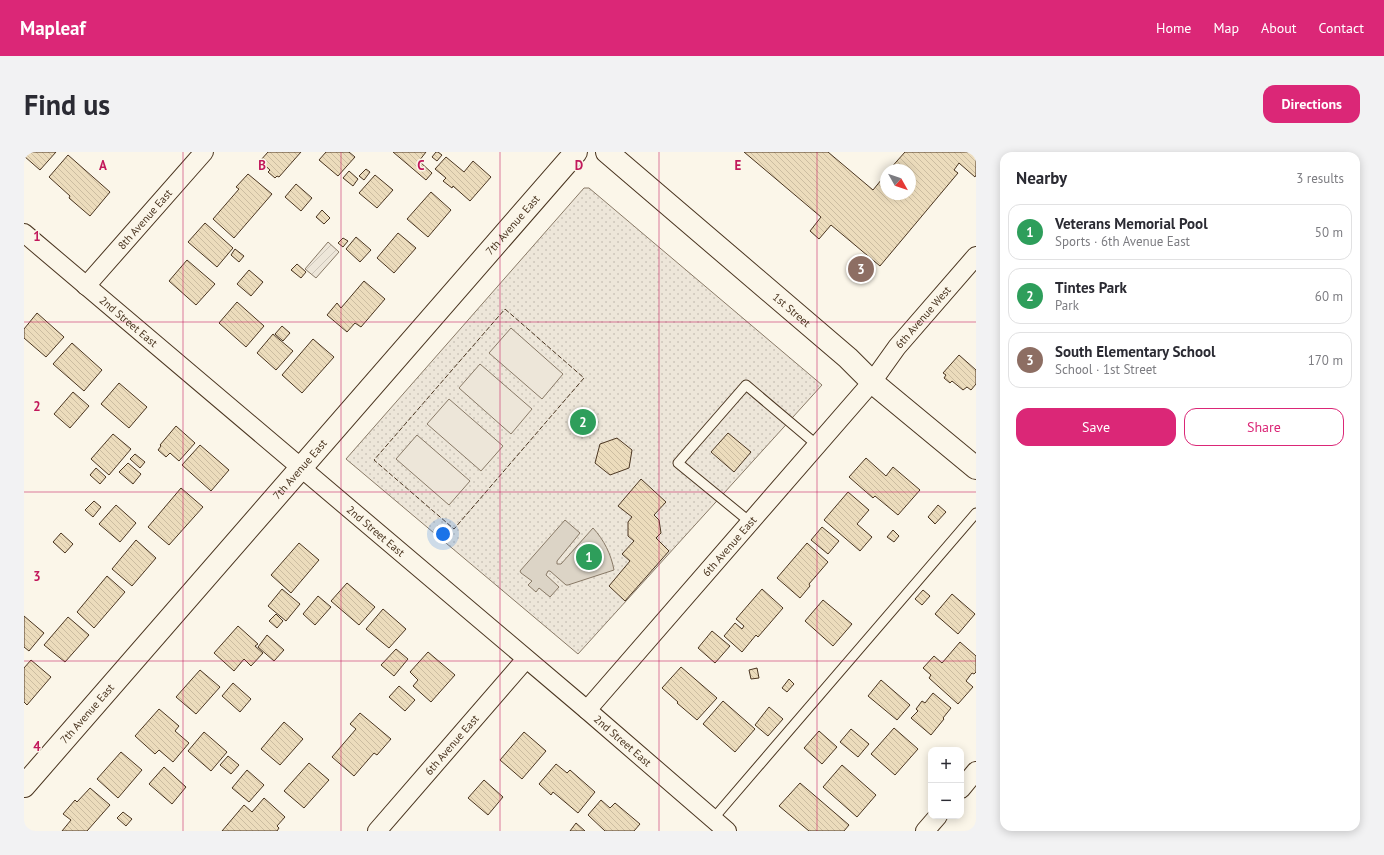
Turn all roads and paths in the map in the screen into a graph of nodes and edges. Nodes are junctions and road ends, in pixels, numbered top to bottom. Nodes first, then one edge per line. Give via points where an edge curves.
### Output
1 (204, 152) edge
2 (576, 152) edge
3 (607, 152) edge
4 (24, 233) edge
5 (976, 256) edge
6 (86, 286) junction
7 (872, 382) junction
8 (817, 445) junction
9 (302, 468) junction
10 (976, 468) edge
11 (976, 513) edge
12 (750, 522) junction
13 (526, 659) junction
14 (587, 710) junction
15 (976, 771) edge
16 (964, 785) edge
17 (24, 786) edge
18 (713, 819) junction
19 (935, 819) edge
20 (377, 831) edge
21 (727, 831) edge
22 (925, 831) edge

1 - 6 street, 8th Avenue East
2 - 9 street, 7th Avenue East
3 - 7 street, 1st Street via 848,358
4 - 6 street, 2nd Street East
5 - 7 street, 6th Avenue West via 897,347
6 - 9 street, 2nd Street East
7 - 8 street, 6th Avenue East
7 - 10 street, 1st Street
8 - 12 street, 6th Avenue East
8 - 12 lane via 746,385 678,463
9 - 13 street, 2nd Street East
9 - 17 street, 7th Avenue East
11 - 18 lane
12 - 14 street, 6th Avenue East
13 - 14 street, 2nd Street East
13 - 20 street, 6th Avenue East
14 - 18 street, 2nd Street East
15 - 16 street
18 - 21 street, 2nd Street East
19 - 22 street

